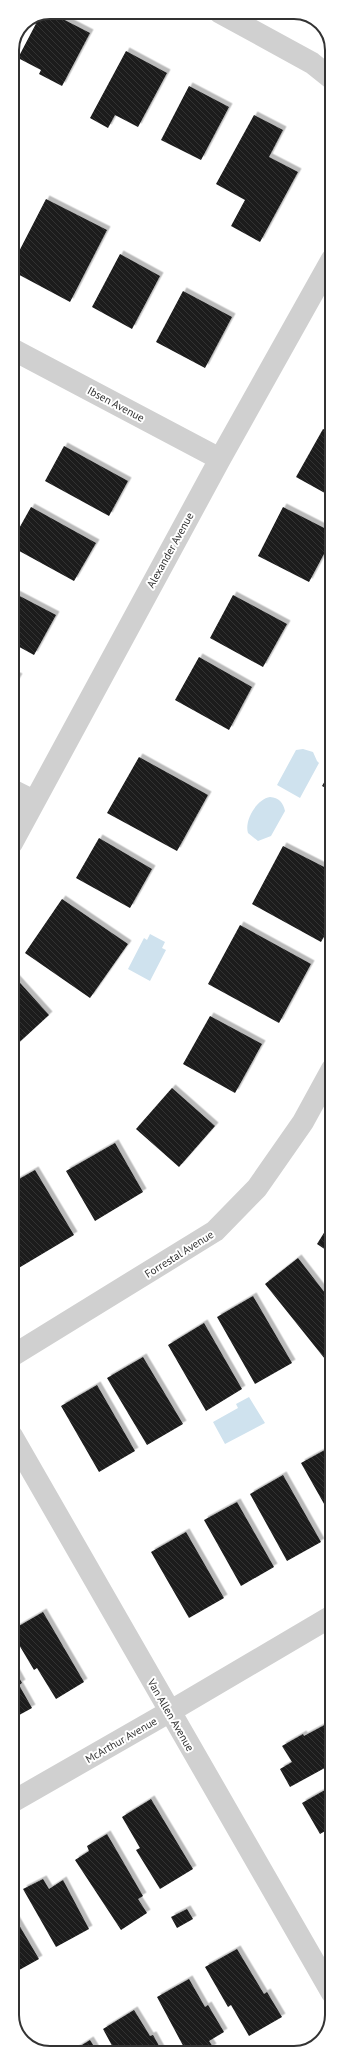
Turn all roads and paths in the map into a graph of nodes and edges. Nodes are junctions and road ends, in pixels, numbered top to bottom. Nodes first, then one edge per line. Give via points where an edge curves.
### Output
1 (232, 19) edge
2 (325, 73) edge
3 (325, 272) edge
4 (19, 353) edge
5 (220, 459) junction
6 (19, 794) edge
7 (34, 801) junction
8 (19, 830) edge
9 (325, 1082) edge
10 (19, 1352) edge
11 (19, 1448) edge
12 (325, 1620) edge
13 (169, 1712) junction
14 (19, 1798) edge
15 (325, 1982) edge

1 - 2 street via 312,63
3 - 5 street, Alexander Avenue
4 - 5 street, Ibsen Avenue
5 - 7 street, Alexander Avenue
6 - 7 street
7 - 8 street, Alexander Avenue
9 - 10 street, Forrestal Avenue via 303,1122 257,1188 215,1231
11 - 13 street, Van Allen Avenue
12 - 13 street, McArthur Avenue
13 - 14 street, McArthur Avenue
13 - 15 street, Van Allen Avenue

